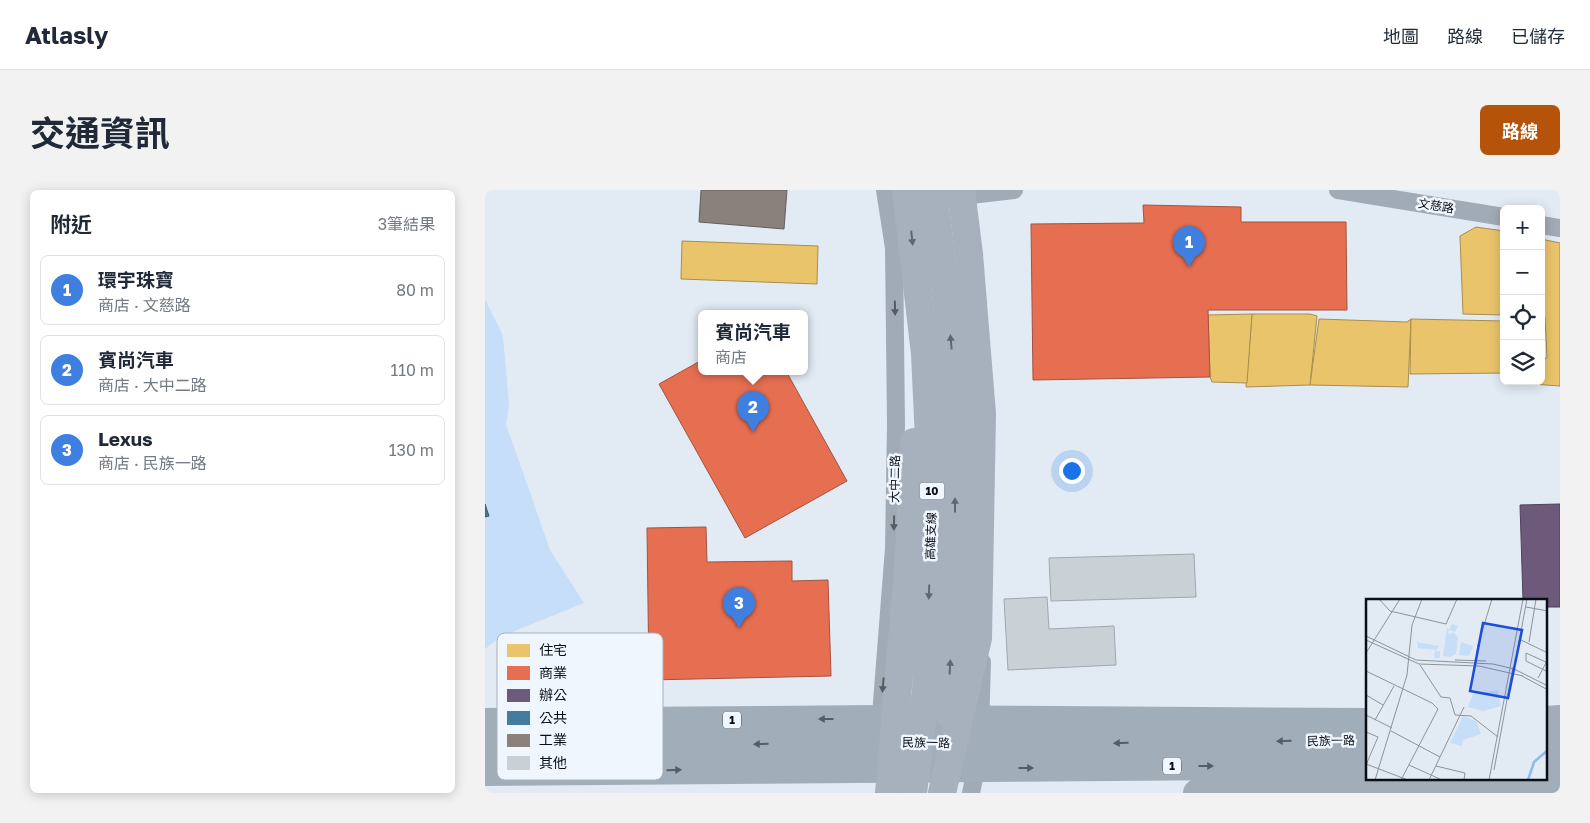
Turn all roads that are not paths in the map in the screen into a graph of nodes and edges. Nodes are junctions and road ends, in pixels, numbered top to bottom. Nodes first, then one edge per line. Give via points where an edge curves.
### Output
1 (1014, 190) edge
2 (1338, 190) edge
3 (957, 192) edge
4 (893, 195) edge
5 (1500, 217) edge
6 (1545, 226) edge
7 (1560, 228) edge
8 (925, 354) junction
9 (1560, 719) edge
10 (1547, 720) edge
11 (1366, 722) edge
12 (663, 737) edge
13 (1366, 740) edge
14 (1547, 740) edge
15 (1560, 740) edge
16 (663, 751) edge
17 (879, 755) edge
18 (977, 756) edge
19 (663, 764) edge
20 (1547, 764) edge
21 (1560, 764) edge
22 (1366, 765) edge
23 (1411, 787) edge
24 (1560, 787) edge
25 (889, 793) edge
26 (913, 793) edge
27 (942, 793) edge
28 (1197, 793) edge

1 - 3 street
2 - 5 street, 文慈路
3 - 4 street
3 - 18 street via 975,303 982,399 986,539
27 -> 3 highway, bridge via 978,638 982,414 969,254
4 -> 8 highway, 高雄支線 / 10, bridge
4 -> 17 street, 大中二路 via 894,548
6 - 7 street
8 - 25 highway, bridge via 914,425 909,556
8 -> 26 highway, 高雄支線 / 10, bridge via 932,504 926,690
9 - 10 main road
11 - 18 main road, 民族一路 / 1
17 -> 12 main road, 民族一路 / 1
13 -> 18 main road, 民族一路 / 1
14 - 15 main road
17 -> 16 main road, 民族一路 / 1
17 - 18 main road, 民族一路 / 1
19 -> 17 main road, 民族一路 / 1
18 -> 22 main road, 民族一路 / 1
20 - 21 main road
23 - 24 main road
23 - 28 main road

